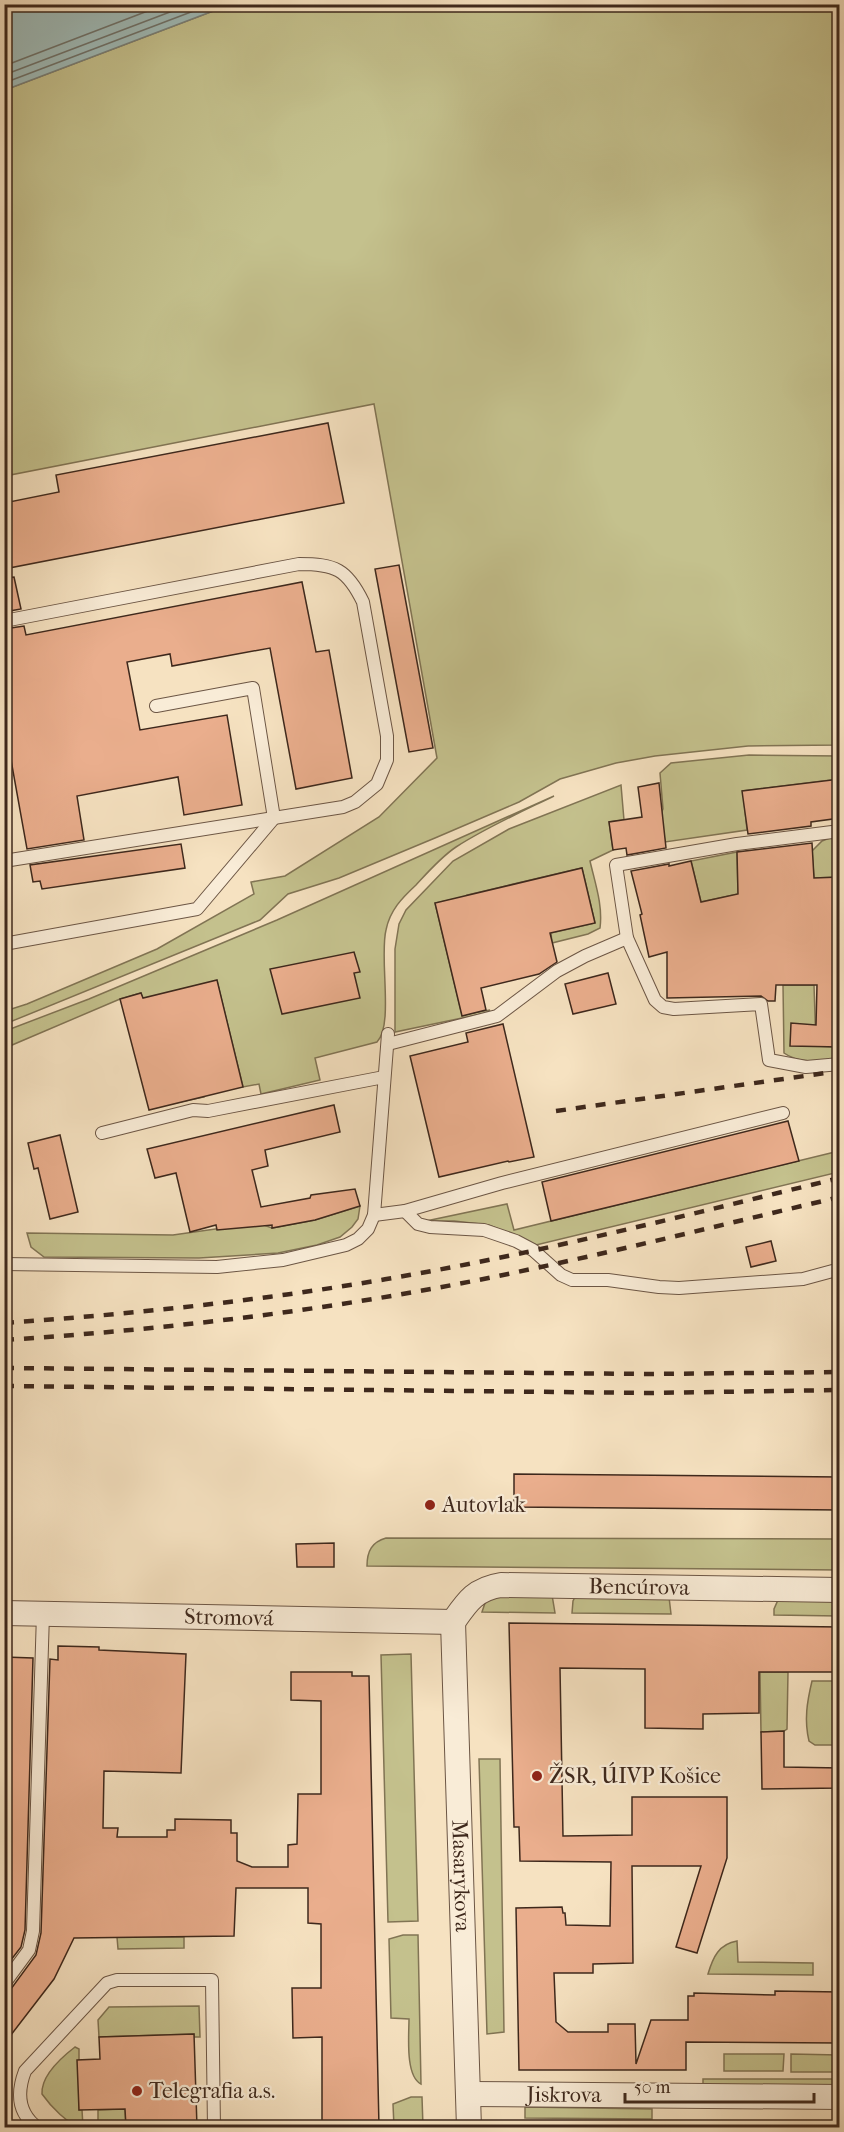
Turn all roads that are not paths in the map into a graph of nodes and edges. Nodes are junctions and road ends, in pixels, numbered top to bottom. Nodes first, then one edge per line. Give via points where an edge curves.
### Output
1 (4, 621) edge
2 (156, 706) dead end
3 (274, 818) junction
4 (840, 831) edge
5 (4, 861) edge
6 (627, 938) junction
7 (4, 944) edge
8 (840, 1065) edge
9 (384, 1077) junction
10 (783, 1113) dead end
11 (102, 1133) dead end
12 (405, 1211) junction
13 (374, 1215) junction
14 (4, 1264) edge
15 (840, 1269) edge
16 (840, 1590) edge
17 (4, 1613) edge
18 (43, 1614) junction
19 (453, 1622) junction
20 (4, 1984) edge
21 (468, 2094) junction
22 (840, 2097) edge
23 (38, 2127) edge
24 (214, 2127) edge
25 (469, 2127) edge

1 - 3 lane via 299,564 321,564 340,571 353,582 363,602 387,735 387,760 377,784 355,802
2 - 3 lane via 253,688
3 - 5 lane
3 - 7 lane via 197,909
4 - 6 lane via 616,865
6 - 8 lane via 655,1000 663,1007 761,1004 769,1060 806,1066
6 - 9 lane via 557,971 497,1016 388,1039
9 - 11 lane via 208,1111 193,1110
9 - 13 lane
10 - 12 lane
12 - 13 lane
12 - 15 lane via 418,1224 484,1230 516,1241 572,1280 679,1288 803,1279
13 - 14 lane via 358,1239 283,1260 217,1267
16 - 19 street, Bencúrova via 501,1585 478,1592
17 - 18 street, Stromová
18 - 19 street, Stromová
18 - 20 lane via 33,1931 29,1950
19 - 21 street, Masarykova
21 - 22 street, Jiskrova
21 - 25 street, Masarykova
23 - 24 lane via 24,2114 20,2102 19,2086 25,2071 107,1983 117,1980 212,1980

